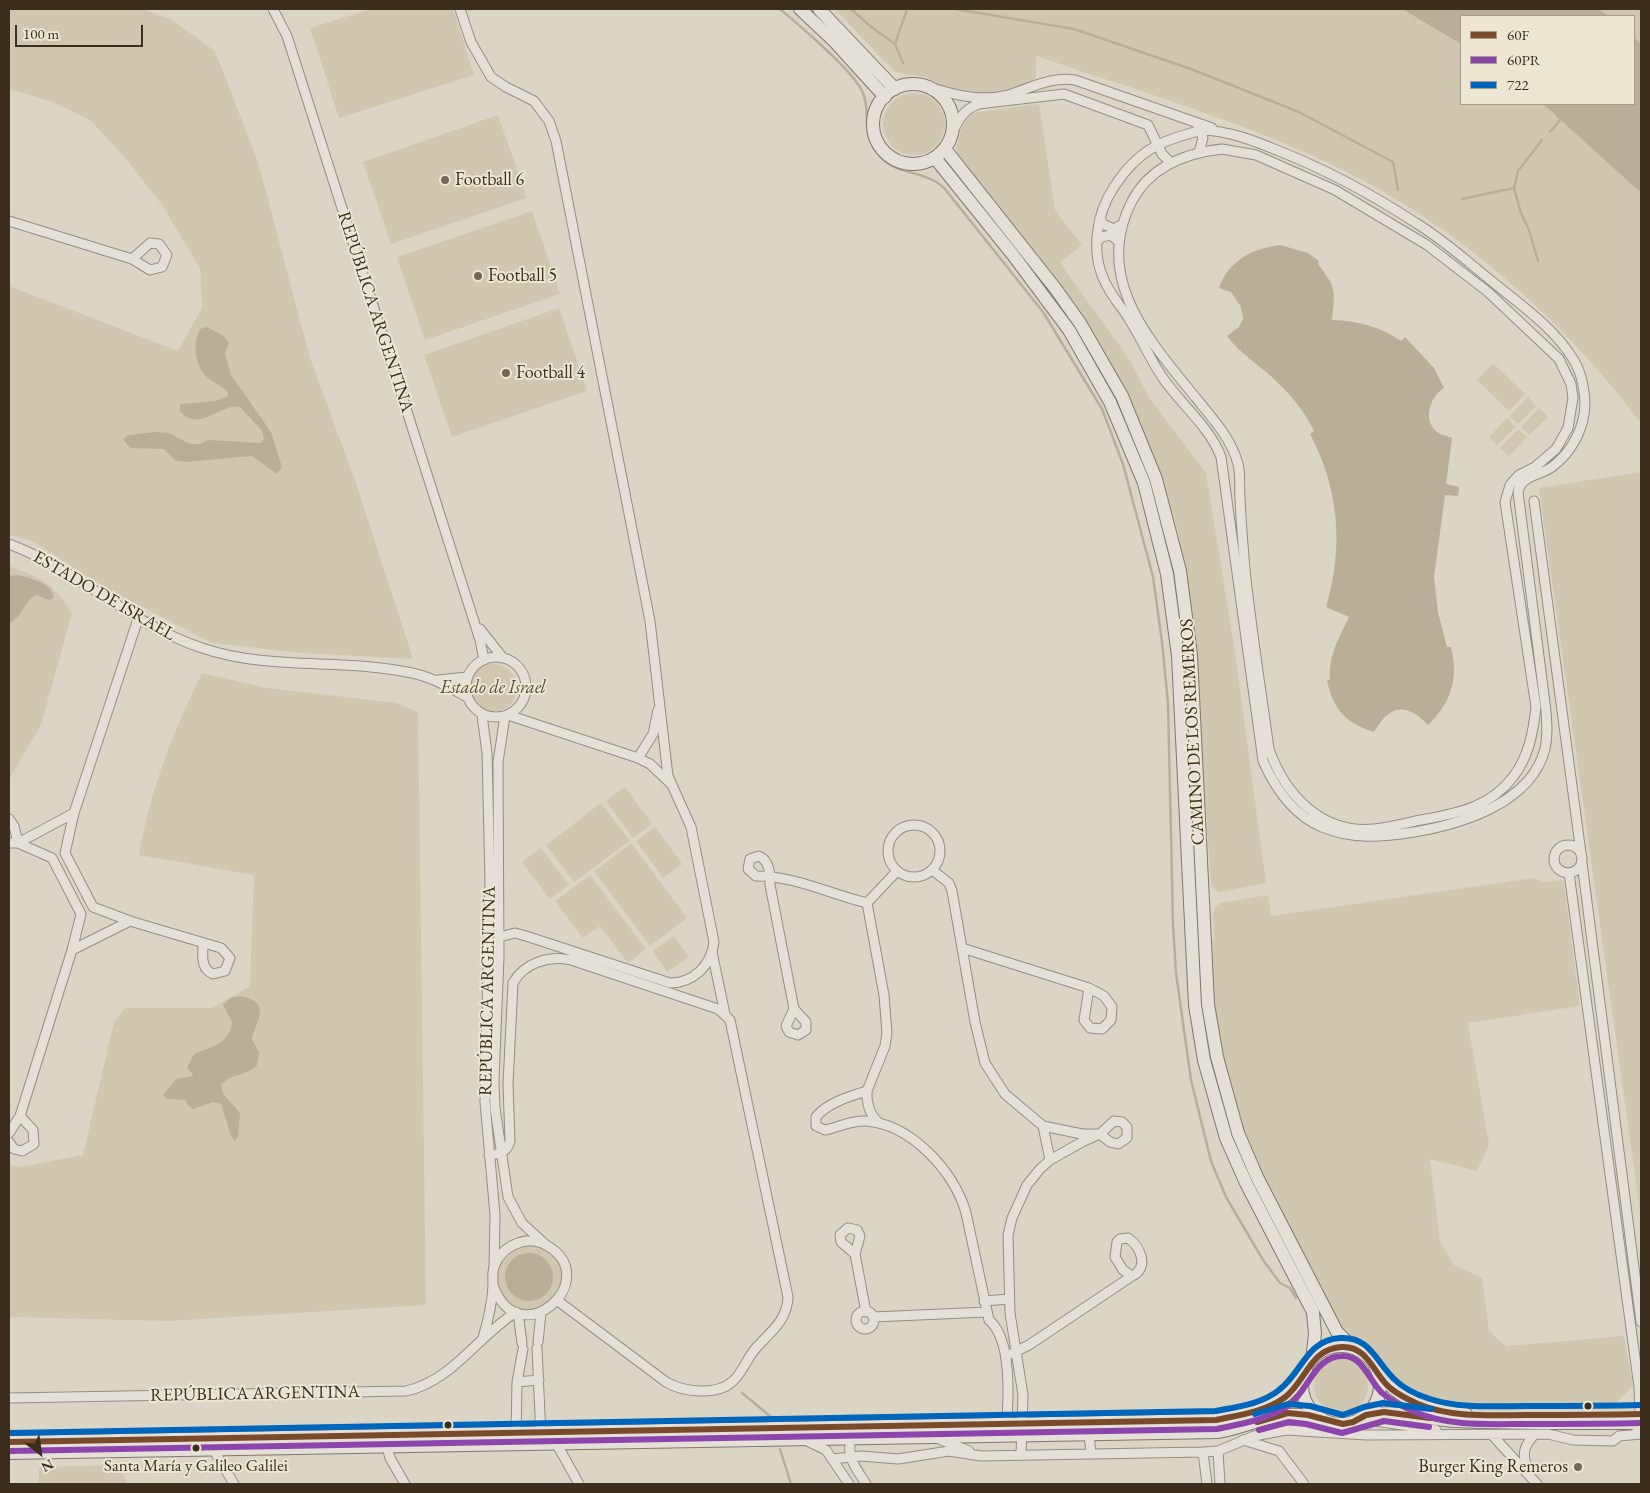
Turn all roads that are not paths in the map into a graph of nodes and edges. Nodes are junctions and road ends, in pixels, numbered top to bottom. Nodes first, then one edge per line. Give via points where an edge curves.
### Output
1 (273, 9) edge
2 (460, 9) edge
3 (800, 9) edge
4 (819, 9) edge
5 (929, 88) junction
6 (890, 93) junction
7 (1195, 122) junction
8 (1200, 131) junction
9 (953, 132) junction
10 (1222, 132) junction
11 (1157, 143) junction
12 (1199, 152) junction
13 (940, 153) junction
14 (1170, 162) junction
15 (1100, 218) junction
16 (9, 221) edge
17 (1121, 225) junction
18 (1097, 240) junction
19 (1118, 241) junction
20 (132, 259) dead end
21 (1534, 501) dead end
22 (9, 544) edge
23 (472, 617) junction
24 (138, 619) junction
25 (504, 658) junction
26 (484, 660) junction
27 (467, 677) junction
28 (435, 680) junction
29 (660, 697) junction
30 (467, 698) junction
31 (482, 715) junction
32 (507, 716) junction
33 (1530, 743) junction
34 (1545, 750) junction
35 (638, 758) junction
36 (1517, 770) junction
37 (1528, 778) junction
38 (673, 786) junction
39 (74, 813) junction
40 (499, 818) junction
41 (9, 819) edge
42 (489, 819) junction
43 (14, 843) edge
44 (65, 853) junction
45 (52, 858) junction
46 (1581, 858) junction
47 (932, 870) junction
48 (897, 871) junction
49 (1569, 873) junction
50 (867, 903) junction
51 (93, 907) junction
52 (81, 914) junction
53 (130, 922) junction
54 (499, 938) junction
55 (202, 944) dead end
56 (962, 948) junction
57 (72, 950) junction
58 (712, 952) junction
59 (488, 956) junction
60 (499, 956) junction
61 (1089, 988) junction
62 (794, 1009) dead end
63 (725, 1014) junction
64 (489, 1089) junction
65 (867, 1092) junction
66 (1612, 1100) junction
67 (1600, 1101) junction
68 (20, 1116) junction
69 (878, 1122) junction
70 (1043, 1126) junction
71 (9, 1133) edge
72 (9, 1142) edge
73 (501, 1154) junction
74 (489, 1155) junction
75 (1050, 1160) junction
76 (545, 1244) junction
77 (855, 1254) dead end
78 (494, 1267) junction
79 (1132, 1276) dead end
80 (1636, 1284) junction
81 (493, 1285) junction
82 (1625, 1286) junction
83 (1009, 1299) junction
84 (558, 1301) junction
85 (984, 1301) junction
86 (517, 1312) junction
87 (987, 1312) junction
88 (541, 1313) junction
89 (1641, 1322) edge
90 (1012, 1327) junction
91 (998, 1330) junction
92 (483, 1338) junction
93 (1354, 1348) junction
94 (523, 1350) junction
95 (537, 1350) junction
96 (1015, 1353) junction
97 (1004, 1356) junction
98 (1309, 1365) junction
99 (1378, 1374) junction
100 (539, 1380) junction
101 (517, 1382) junction
102 (9, 1398) edge
103 (1366, 1415) junction
104 (1324, 1420) junction
105 (1353, 1422) junction
106 (1640, 1422) edge
107 (1006, 1429) junction
108 (1023, 1429) junction
109 (1089, 1434) junction
110 (1445, 1434) junction
111 (1491, 1434) junction
112 (1534, 1435) junction
113 (929, 1436) junction
114 (548, 1437) junction
115 (516, 1438) junction
116 (801, 1438) junction
117 (851, 1438) junction
118 (1242, 1440) junction
119 (10, 1444) edge
120 (387, 1447) junction
121 (213, 1449) junction
122 (1218, 1451) junction
123 (1203, 1452) junction
124 (1091, 1454) junction
125 (1021, 1455) junction
126 (981, 1456) junction
127 (850, 1458) junction
128 (832, 1459) junction
129 (1531, 1477) junction
130 (234, 1484) edge
131 (406, 1484) edge
132 (579, 1484) edge
133 (849, 1484) edge
134 (866, 1484) edge
135 (1207, 1484) edge
136 (1220, 1484) edge
137 (1304, 1484) edge
138 (1537, 1484) edge

1 - 23 street, REPÚBLICA ARGENTINA via 287,36
2 - 29 street via 472,42 491,77 534,101 549,122 556,141 648,611
3 - 6 main road
4 - 6 main road
5 - 6 main road via 907,85
5 - 7 street via 988,98 1064,78
5 - 9 main road via 938,93 948,106
6 - 13 main road via 875,112 873,122 874,133 885,152 893,159 914,164
7 - 8 street
7 - 10 street
8 - 10 street
8 - 11 street
8 - 12 street via 1203,138
9 - 11 street via 959,117 978,104 1064,94 1143,122
9 - 13 main road
10 - 34 street via 1302,160 1417,223 1520,303 1565,348 1578,368 1585,402 1577,438 1567,454 1551,468 1526,478 1519,485 1518,492 1546,711 1548,732
11 - 14 street
11 - 15 street via 1125,170 1105,201
12 - 14 street
12 - 33 street via 1222,149 1256,155 1335,190 1434,251 1488,292 1559,359 1571,384 1568,428 1556,449 1510,485 1506,502 1536,707
13 - 93 main road, CAMINO DE LOS REMEROS via 1050,281 1080,323 1122,396 1156,479 1180,571 1191,655 1208,1004 1217,1058 1238,1133 1257,1177 1337,1332
13 - 98 main road, CAMINO DE LOS REMEROS via 1069,330 1110,402 1144,483 1167,574 1178,656 1195,1005 1201,1044 1226,1138 1312,1308 1315,1334
14 - 17 street via 1135,196
15 - 17 street via 1108,228
15 - 18 street
16 - 20 street
17 - 19 street
18 - 19 street via 1111,235
18 - 37 street via 1105,283 1164,380 1212,440 1221,457 1260,750 1271,779 1288,803 1300,815 1321,827 1349,836 1377,838 1471,818 1497,806
19 - 36 street via 1119,277 1133,310 1229,442 1238,466 1246,572 1268,749 1287,788 1304,807 1324,820 1344,827 1375,829 1462,812 1496,794
21 - 46 street
22 - 24 street, ESTADO DE ISRAEL via 56,567
23 - 25 street, REPÚBLICA ARGENTINA
23 - 26 street, REPÚBLICA ARGENTINA
24 - 28 street, ESTADO DE ISRAEL via 184,642 247,661 383,669
24 - 39 street
25 - 26 street
25 - 32 street via 516,665 526,682 523,701
26 - 27 street via 473,667
27 - 28 street, ESTADO DE ISRAEL
27 - 30 street
28 - 30 street, ESTADO DE ISRAEL
29 - 35 street via 653,734
29 - 38 street via 667,769
30 - 31 street
31 - 32 street via 492,718
31 - 42 street, REPÚBLICA ARGENTINA via 487,752
32 - 35 street
32 - 40 street, REPÚBLICA ARGENTINA via 498,762
33 - 34 street
33 - 36 street
34 - 37 street via 1537,768
35 - 38 street via 658,769
36 - 37 street
38 - 58 street via 691,826 714,942
39 - 43 street
39 - 44 street
40 - 42 street
40 - 54 street, REPÚBLICA ARGENTINA
41 - 43 street via 14,826
42 - 59 street, REPÚBLICA ARGENTINA
43 - 45 street
44 - 45 street
44 - 51 street
45 - 52 street
46 - 49 street via 1576,870
46 - 49 street via 1570,845 1561,846 1555,853 1556,866
46 - 66 street
47 - 48 street via 918,877
47 - 48 street via 940,856 938,841 928,829 913,825 899,830 889,842 889,858
47 - 56 street via 949,883
48 - 50 street
49 - 67 street
50 - 62 street via 770,876
50 - 65 street via 884,994 887,1033
51 - 52 street
51 - 53 street
52 - 57 street
53 - 55 street
53 - 57 street
54 - 58 street via 514,933 526,936 670,983 688,980 699,972
54 - 60 street, REPÚBLICA ARGENTINA
56 - 61 street
56 - 70 street via 985,1063 1005,1094
57 - 68 street
58 - 63 street
59 - 60 street
59 - 64 street, REPÚBLICA ARGENTINA
60 - 64 street, REPÚBLICA ARGENTINA
61 - 61 street via 1104,996 1112,1007 1111,1020 1102,1029 1090,1028 1084,1020
63 - 73 street via 571,960 554,958 530,966 513,983 508,1084 510,1140 508,1148
63 - 84 street via 734,1029 788,1298 785,1316 746,1360 731,1383 711,1390 692,1390 676,1388 666,1382
64 - 73 street, REPÚBLICA ARGENTINA
64 - 74 street, REPÚBLICA ARGENTINA
65 - 69 street via 872,1117
65 - 69 street via 824,1109 817,1115 816,1126 826,1130 855,1121
66 - 67 street
66 - 80 street
67 - 82 street
68 - 71 street
68 - 72 street via 33,1130 34,1144 22,1151 14,1149
69 - 85 street via 924,1148 952,1180 962,1200
70 - 75 street
70 - 75 street via 1082,1134 1100,1134
73 - 74 street
73 - 76 street, REPÚBLICA ARGENTINA via 505,1186 513,1208 522,1223
74 - 78 street, REPÚBLICA ARGENTINA
75 - 83 street via 1027,1185 1012,1218 1008,1235
76 - 78 street via 529,1241 514,1244 505,1250
76 - 84 street via 561,1258 566,1269 564,1291
77 - 87 street via 869,1314
78 - 81 street
79 - 96 street
80 - 82 street
80 - 89 street
81 - 86 street via 501,1302
81 - 92 street
82 - 106 street via 1639,1387
83 - 85 street
83 - 90 street
84 - 88 street
85 - 87 street
86 - 88 street
86 - 92 street, REPÚBLICA ARGENTINA
86 - 94 street
87 - 91 street
88 - 95 street
90 - 91 street
90 - 96 street
91 - 97 street
92 - 102 street, REPÚBLICA ARGENTINA via 428,1385 406,1391
93 - 98 main road via 1331,1348
93 - 99 main road via 1373,1362
94 - 95 street
94 - 101 street
95 - 100 street
96 - 97 street
96 - 108 street via 1023,1395
97 - 107 street via 1008,1386
98 - 104 main road via 1303,1381 1307,1404
98 - 108 main road via 1296,1387 1285,1397 1247,1414 1216,1420
99 - 103 main road via 1378,1396
99 - 106 main road via 1398,1394 1413,1402 1456,1414
100 - 101 street
100 - 114 street
101 - 115 street
103 - 105 main road
103 - 106 main road via 1384,1412 1484,1423
104 - 105 main road
104 - 109 main road via 1288,1413 1218,1432
105 - 110 street via 1392,1423
106 - 112 street via 1613,1441
107 - 108 main road
107 - 113 main road
107 - 114 main road
108 - 109 main road
108 - 125 street
109 - 124 street
110 - 111 street
110 - 118 street via 1366,1435 1286,1430
111 - 112 street
111 - 129 street
112 - 129 street via 1524,1451
113 - 117 main road
113 - 126 street
114 - 115 main road
114 - 116 main road
114 - 132 street
115 - 119 main road
115 - 120 main road
116 - 117 main road
116 - 128 street via 826,1450
117 - 127 street
118 - 122 street
118 - 137 street via 1279,1452
119 - 121 main road
120 - 121 main road
120 - 131 street
121 - 130 street
122 - 123 street
122 - 136 street
123 - 124 street
123 - 135 street
124 - 125 street
125 - 126 street
126 - 127 street via 948,1451 898,1459
127 - 128 street
127 - 134 street
128 - 133 street
129 - 138 street

